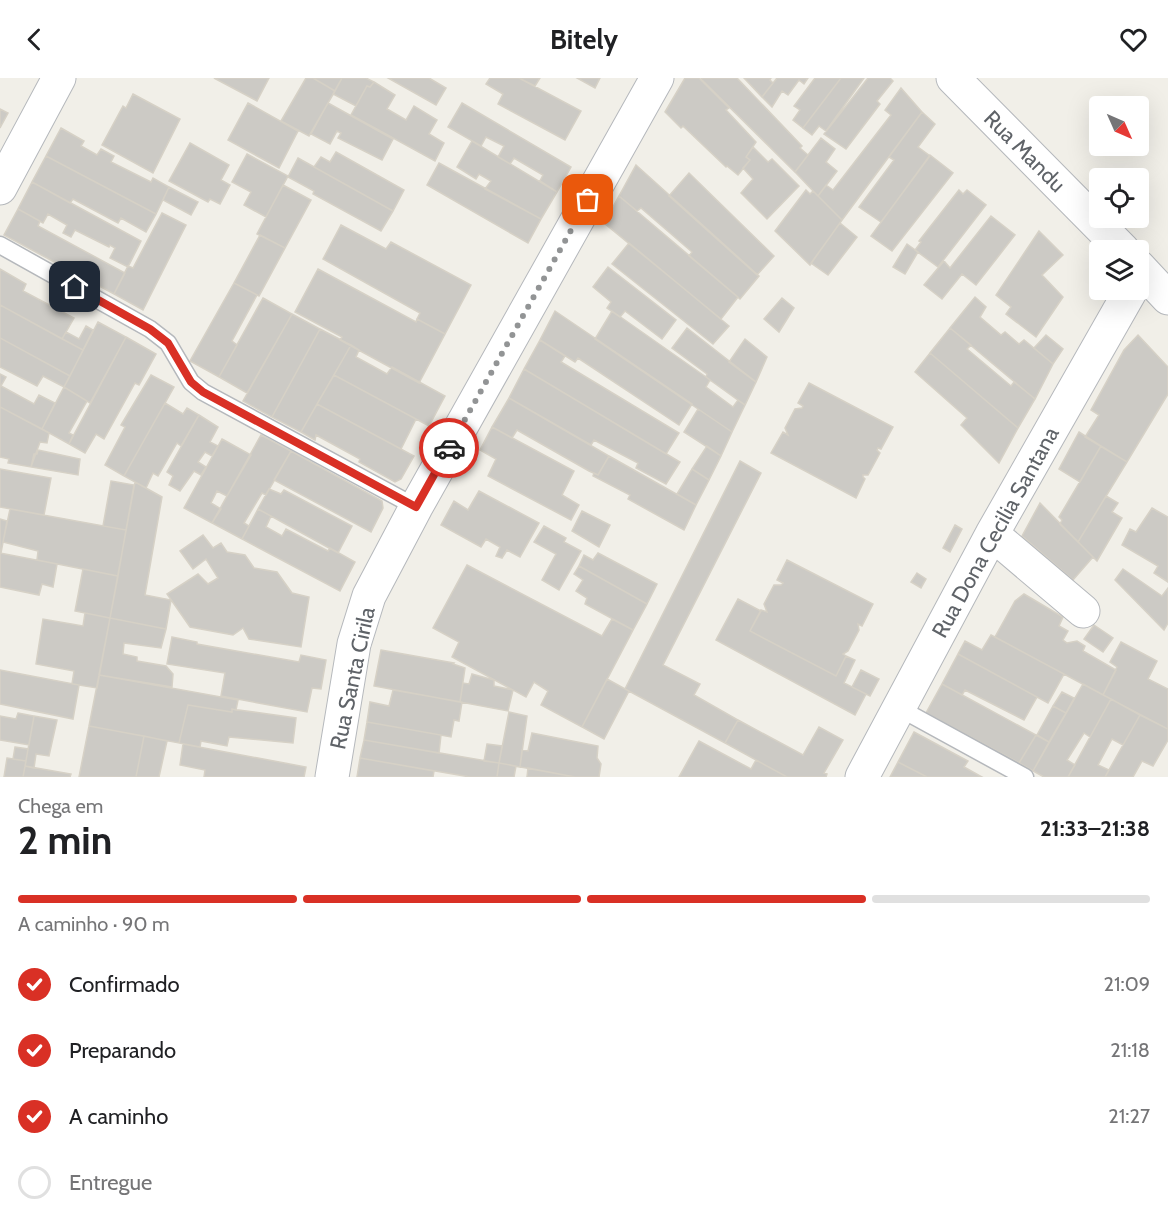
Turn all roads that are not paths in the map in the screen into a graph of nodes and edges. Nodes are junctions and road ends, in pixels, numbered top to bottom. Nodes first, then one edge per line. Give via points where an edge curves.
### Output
1 (60, 78) edge
2 (657, 78) edge
3 (953, 78) edge
4 (0, 188) edge
5 (1107, 240) edge
6 (0, 245) edge
7 (1149, 282) edge
8 (1168, 298) edge
9 (1119, 300) edge
10 (416, 507) junction
11 (992, 534) junction
12 (1083, 610) dead end
13 (899, 708) junction
14 (332, 777) edge
15 (862, 777) edge
16 (1025, 777) edge

1 - 4 street
2 - 10 street, Rua Santa Cirila
3 - 5 street, Rua Mandu
6 - 10 lane via 150,329 168,343 191,382 203,392
7 - 8 street, Rua Mandu
9 - 11 street, Rua Dona Cecilia Santana
10 - 14 street, Rua Santa Cirila via 369,596 354,644
11 - 12 street
11 - 13 street, Rua Dona Cecilia Santana
13 - 15 street, Rua Dona Cecilia Santana
13 - 16 lane

